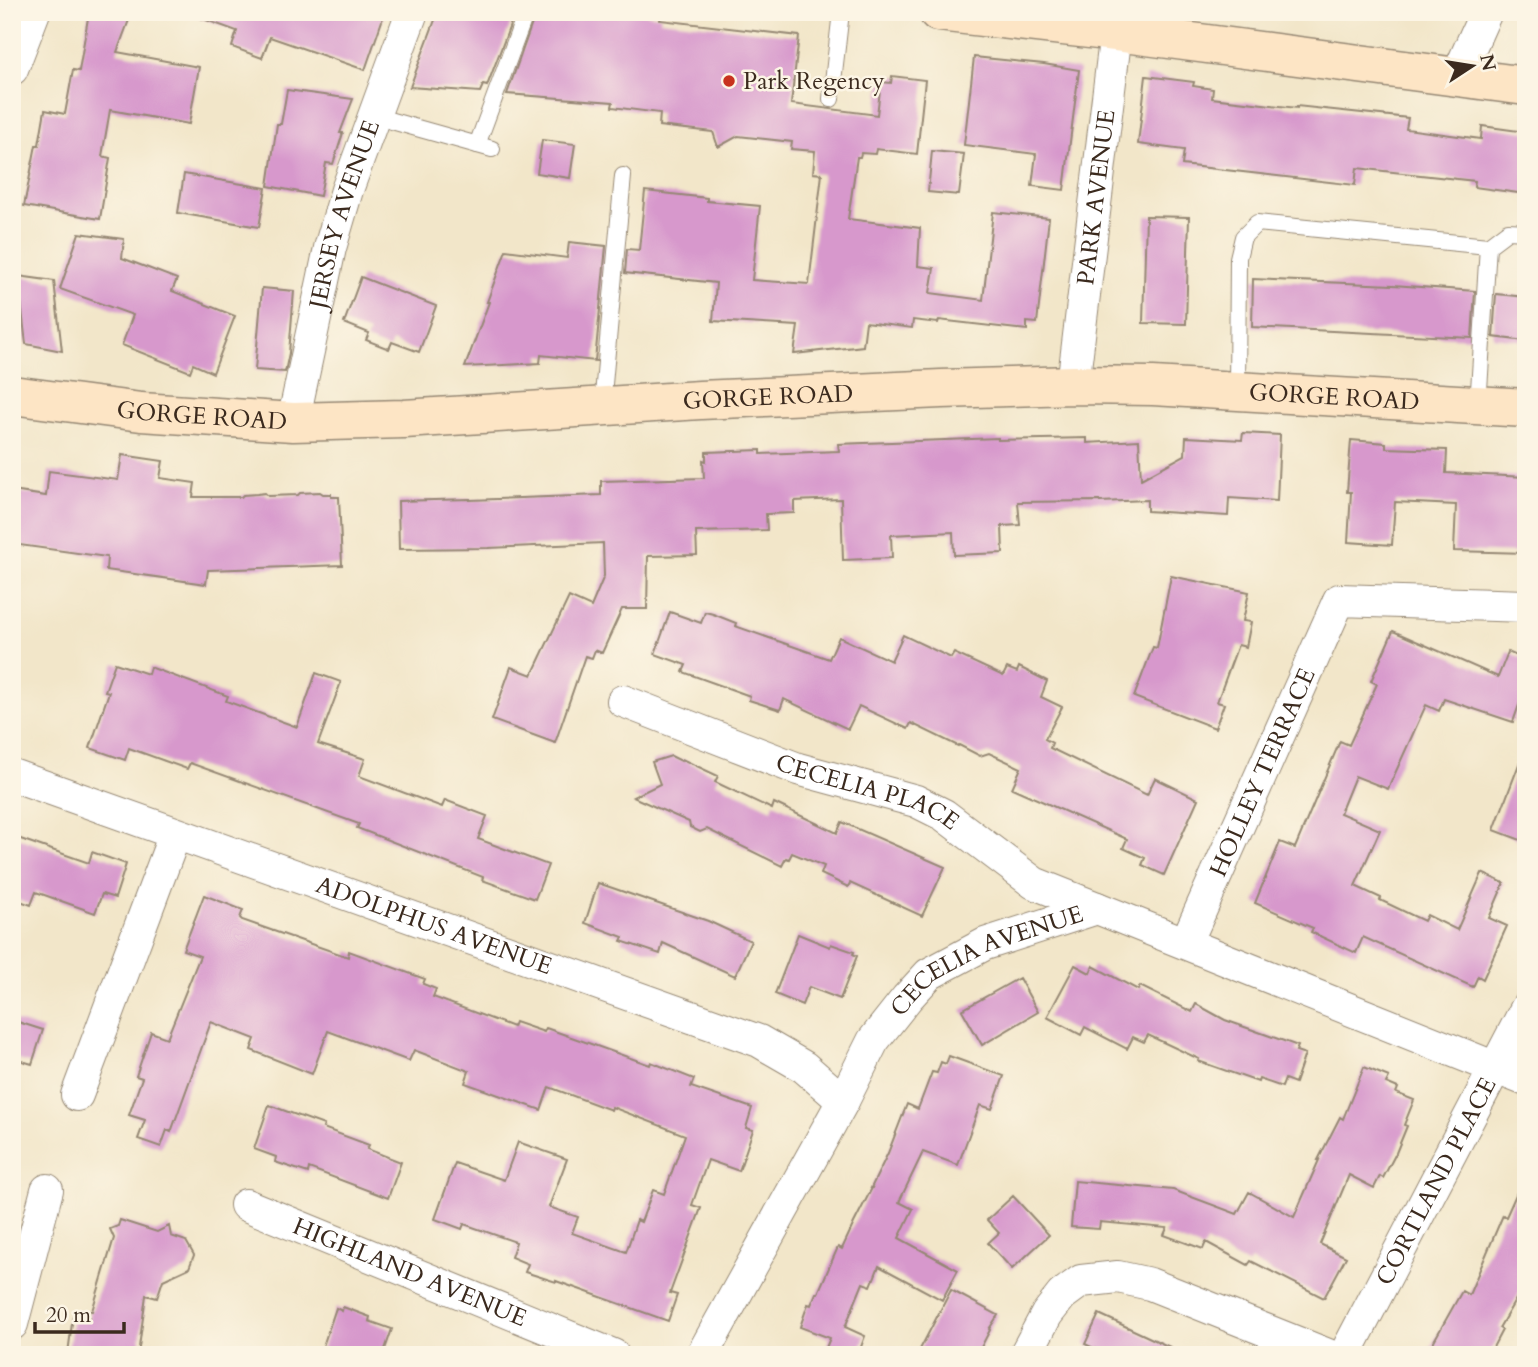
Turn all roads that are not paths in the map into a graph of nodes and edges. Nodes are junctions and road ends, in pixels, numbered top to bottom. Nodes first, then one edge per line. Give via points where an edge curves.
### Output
1 (34, 12) edge
2 (412, 12) edge
3 (526, 12) edge
4 (842, 12) edge
5 (938, 12) edge
6 (1486, 12) edge
7 (1120, 22) edge
8 (12, 69) edge
9 (1457, 78) junction
10 (1526, 86) edge
11 (831, 99) dead end
12 (374, 116) junction
13 (623, 176) dead end
14 (1526, 232) edge
15 (1488, 246) junction
16 (1073, 385) junction
17 (1237, 391) junction
18 (12, 395) edge
19 (602, 406) junction
20 (1478, 406) junction
21 (1526, 408) edge
22 (293, 422) junction
23 (1526, 606) edge
24 (623, 701) dead end
25 (12, 775) edge
26 (175, 834) junction
27 (1097, 908) junction
28 (1186, 943) junction
29 (1526, 1009) edge
30 (1495, 1069) junction
31 (1526, 1080) edge
32 (77, 1095) dead end
33 (843, 1101) junction
34 (47, 1190) dead end
35 (246, 1205) dead end
36 (12, 1324) edge
37 (612, 1355) edge
38 (702, 1355) edge
39 (1025, 1355) edge
40 (1328, 1355) edge
41 (1345, 1355) edge

1 - 8 street
2 - 12 street, JERSEY AVENUE
3 - 12 lane via 484,147
4 - 11 lane
5 - 7 main road
6 - 9 street
7 - 9 main road
7 - 16 street, PARK AVENUE
9 - 10 main road
12 - 22 street, JERSEY AVENUE via 330,248
13 - 19 lane
14 - 15 lane via 1508,231
15 - 17 lane via 1257,223 1243,237 1238,258
15 - 20 lane
16 - 17 main road, GORGE ROAD
16 - 19 main road, GORGE ROAD
17 - 20 main road, GORGE ROAD
18 - 22 main road, GORGE ROAD via 141,412
19 - 22 main road, GORGE ROAD
20 - 21 main road, GORGE ROAD
23 - 28 street, HOLLEY TERRACE via 1339,600
24 - 27 street, CECELIA PLACE via 798,769 916,801 944,815 1034,883
25 - 26 street, ADOLPHUS AVENUE
26 - 32 street
26 - 33 street, ADOLPHUS AVENUE via 759,1041 804,1067
27 - 28 street, CECELIA AVENUE
27 - 33 street, CECELIA AVENUE via 985,944 929,974 873,1041
28 - 30 street, CECELIA AVENUE
29 - 30 street, CORTLAND PLACE
30 - 31 street, CECELIA AVENUE
30 - 41 street, CORTLAND PLACE
33 - 38 street, CECELIA AVENUE
34 - 36 street
35 - 37 street, HIGHLAND AVENUE
39 - 40 street via 1062,1295 1081,1282 1118,1277 1160,1288

